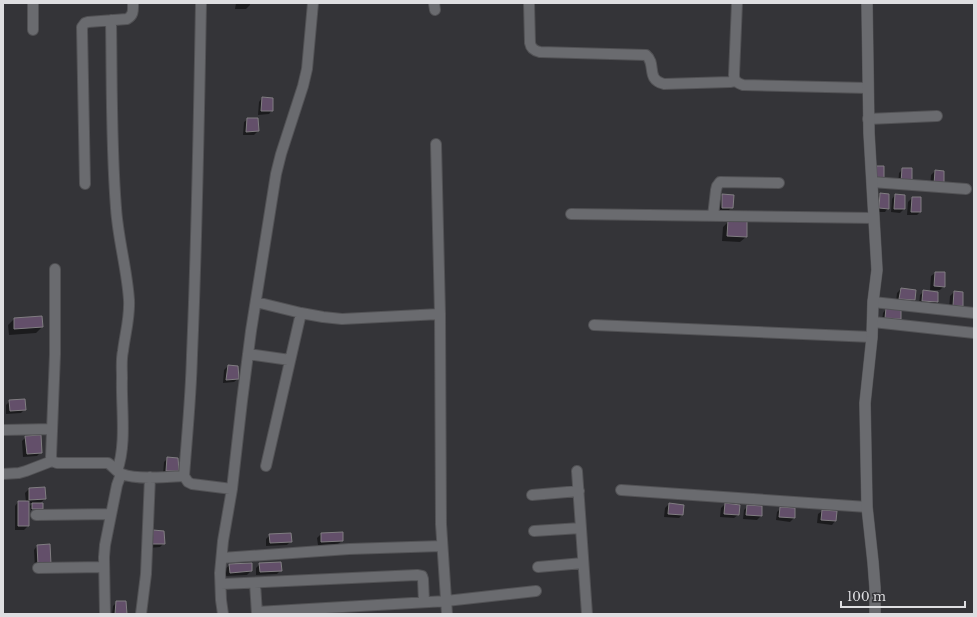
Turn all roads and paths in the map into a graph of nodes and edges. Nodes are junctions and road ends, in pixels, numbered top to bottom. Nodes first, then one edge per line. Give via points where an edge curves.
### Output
1 (33, 3) edge
2 (133, 3) edge
3 (201, 3) edge
4 (313, 3) edge
5 (529, 3) edge
6 (737, 3) edge
7 (867, 3) edge
8 (111, 20) junction
9 (33, 30) dead end
10 (735, 81) junction
11 (868, 88) junction
12 (937, 116) dead end
13 (868, 119) junction
14 (436, 144) dead end
15 (872, 182) junction
16 (779, 183) dead end
17 (85, 184) dead end
18 (966, 189) dead end
19 (571, 214) dead end
20 (713, 216) junction
21 (874, 218) junction
22 (55, 269) dead end
23 (256, 302) junction
24 (874, 302) junction
25 (301, 313) junction
26 (974, 313) edge
27 (440, 314) junction
28 (873, 322) junction
29 (594, 325) dead end
30 (974, 333) edge
31 (872, 337) junction
32 (248, 354) junction
33 (290, 360) junction
34 (52, 429) junction
35 (3, 430) edge
36 (52, 461) junction
37 (266, 466) dead end
38 (578, 471) dead end
39 (119, 473) junction
40 (3, 474) edge
41 (184, 476) junction
42 (150, 477) junction
43 (232, 489) junction
44 (621, 490) dead end
45 (579, 491) junction
46 (532, 495) dead end
47 (867, 507) junction
48 (111, 514) junction
49 (36, 515) dead end
50 (581, 528) junction
51 (534, 531) dead end
52 (442, 546) junction
53 (222, 558) junction
54 (583, 563) junction
55 (104, 567) junction
56 (538, 567) dead end
57 (38, 568) dead end
58 (255, 583) junction
59 (221, 584) junction
60 (536, 591) dead end
61 (446, 601) junction
62 (424, 602) junction
63 (257, 613) edge
64 (105, 614) edge
65 (141, 614) edge
66 (223, 614) edge
67 (447, 614) edge
68 (587, 614) edge
69 (875, 614) edge

1 - 9 street
2 - 8 street via 130,17
3 - 41 street via 193,350
4 - 23 street via 303,86 276,174
5 - 10 street via 530,43 531,48 536,51 646,55 650,60 653,78 664,84
6 - 10 street
7 - 11 street
8 - 17 street via 88,22 82,27
8 - 39 street via 116,208 129,301 122,353 122,437
10 - 11 street via 739,84
11 - 13 street
12 - 13 street
13 - 15 street
14 - 27 street
15 - 18 street
15 - 21 street
16 - 20 street via 720,182 716,190
19 - 20 street
20 - 21 street
21 - 24 street via 877,270
22 - 34 street
23 - 25 street
23 - 32 street
24 - 26 street
24 - 28 street
25 - 27 street via 342,319
25 - 33 street
27 - 52 street
28 - 30 street
28 - 31 street
29 - 31 street
31 - 47 street via 865,403
32 - 33 street
32 - 43 street
33 - 37 street
34 - 35 street
34 - 36 street
36 - 39 street via 108,463
36 - 40 street via 19,473
38 - 45 street
39 - 42 street via 134,477
39 - 48 street
41 - 42 street
41 - 43 street via 192,484
42 - 65 street via 146,574
43 - 53 street
44 - 47 street
45 - 46 street
45 - 50 street
47 - 69 street
48 - 49 street
48 - 55 street
50 - 51 street
50 - 54 street
52 - 53 street via 349,549
52 - 61 street
53 - 59 street
54 - 56 street
54 - 68 street
55 - 57 street
55 - 64 street
58 - 59 street
58 - 62 street via 420,575 423,579
58 - 63 street
59 - 66 street
60 - 61 street
61 - 62 street
61 - 67 street
62 - 63 street

